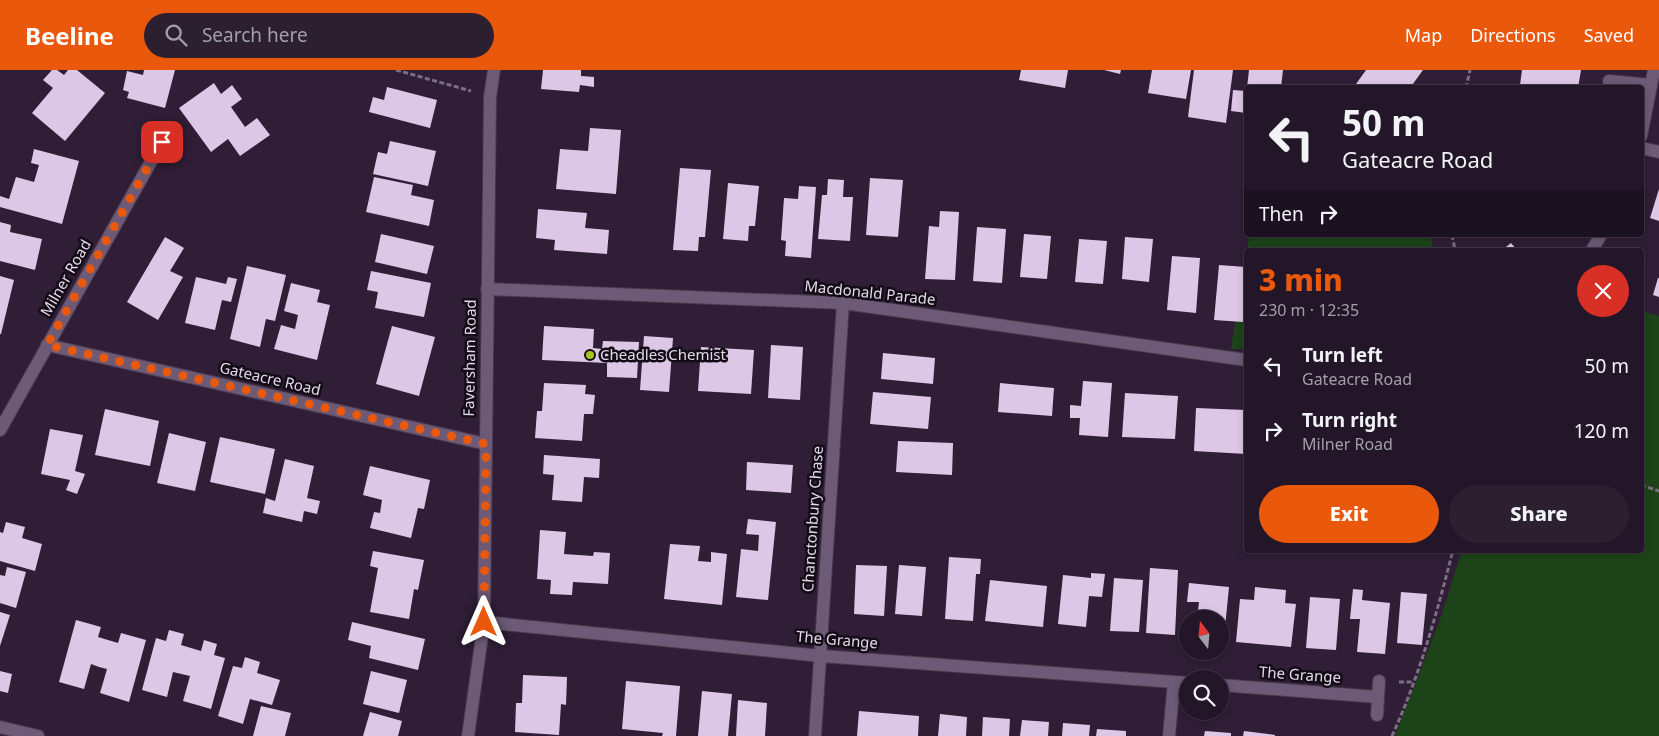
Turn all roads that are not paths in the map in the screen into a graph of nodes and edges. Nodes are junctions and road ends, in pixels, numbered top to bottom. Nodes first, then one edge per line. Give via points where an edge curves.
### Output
1 (494, 70) edge
2 (1654, 70) edge
3 (1609, 81) dead end
4 (1643, 85) edge
5 (1644, 85) edge
6 (1651, 86) junction
7 (1644, 121) edge
8 (162, 142) dead end
9 (1644, 149) edge
10 (1659, 152) edge
11 (1600, 237) edge
12 (1593, 248) edge
13 (487, 289) junction
14 (844, 303) junction
15 (47, 345) junction
16 (1244, 360) edge
17 (0, 430) edge
18 (486, 444) junction
19 (484, 622) junction
20 (821, 656) junction
21 (1379, 681) dead end
22 (1174, 682) junction
23 (1179, 682) edge
24 (1229, 686) edge
25 (1378, 697) junction
26 (1377, 715) dead end
27 (0, 727) edge
28 (38, 736) edge
29 (468, 736) edge
30 (816, 736) edge
31 (1169, 736) edge

1 - 13 street, Faversham Road via 490,97
2 - 6 street
3 - 4 street
5 - 6 street
6 - 7 street
8 - 15 street, Milner Road
9 - 10 street
11 - 12 street
13 - 14 street, Macdonald Parade
13 - 18 street, Faversham Road
14 - 16 street, Macdonald Parade
14 - 20 street, Chanctonbury Chase
15 - 17 street, Milner Road
15 - 18 street, Gateacre Road
18 - 19 street, Faversham Road
19 - 20 street, The Grange
19 - 29 street, Faversham Road
20 - 22 street, The Grange
20 - 30 street, Chanctonbury Chase
21 - 25 street
22 - 23 street, The Grange
22 - 31 street
24 - 25 street, The Grange
25 - 26 street
27 - 28 street

